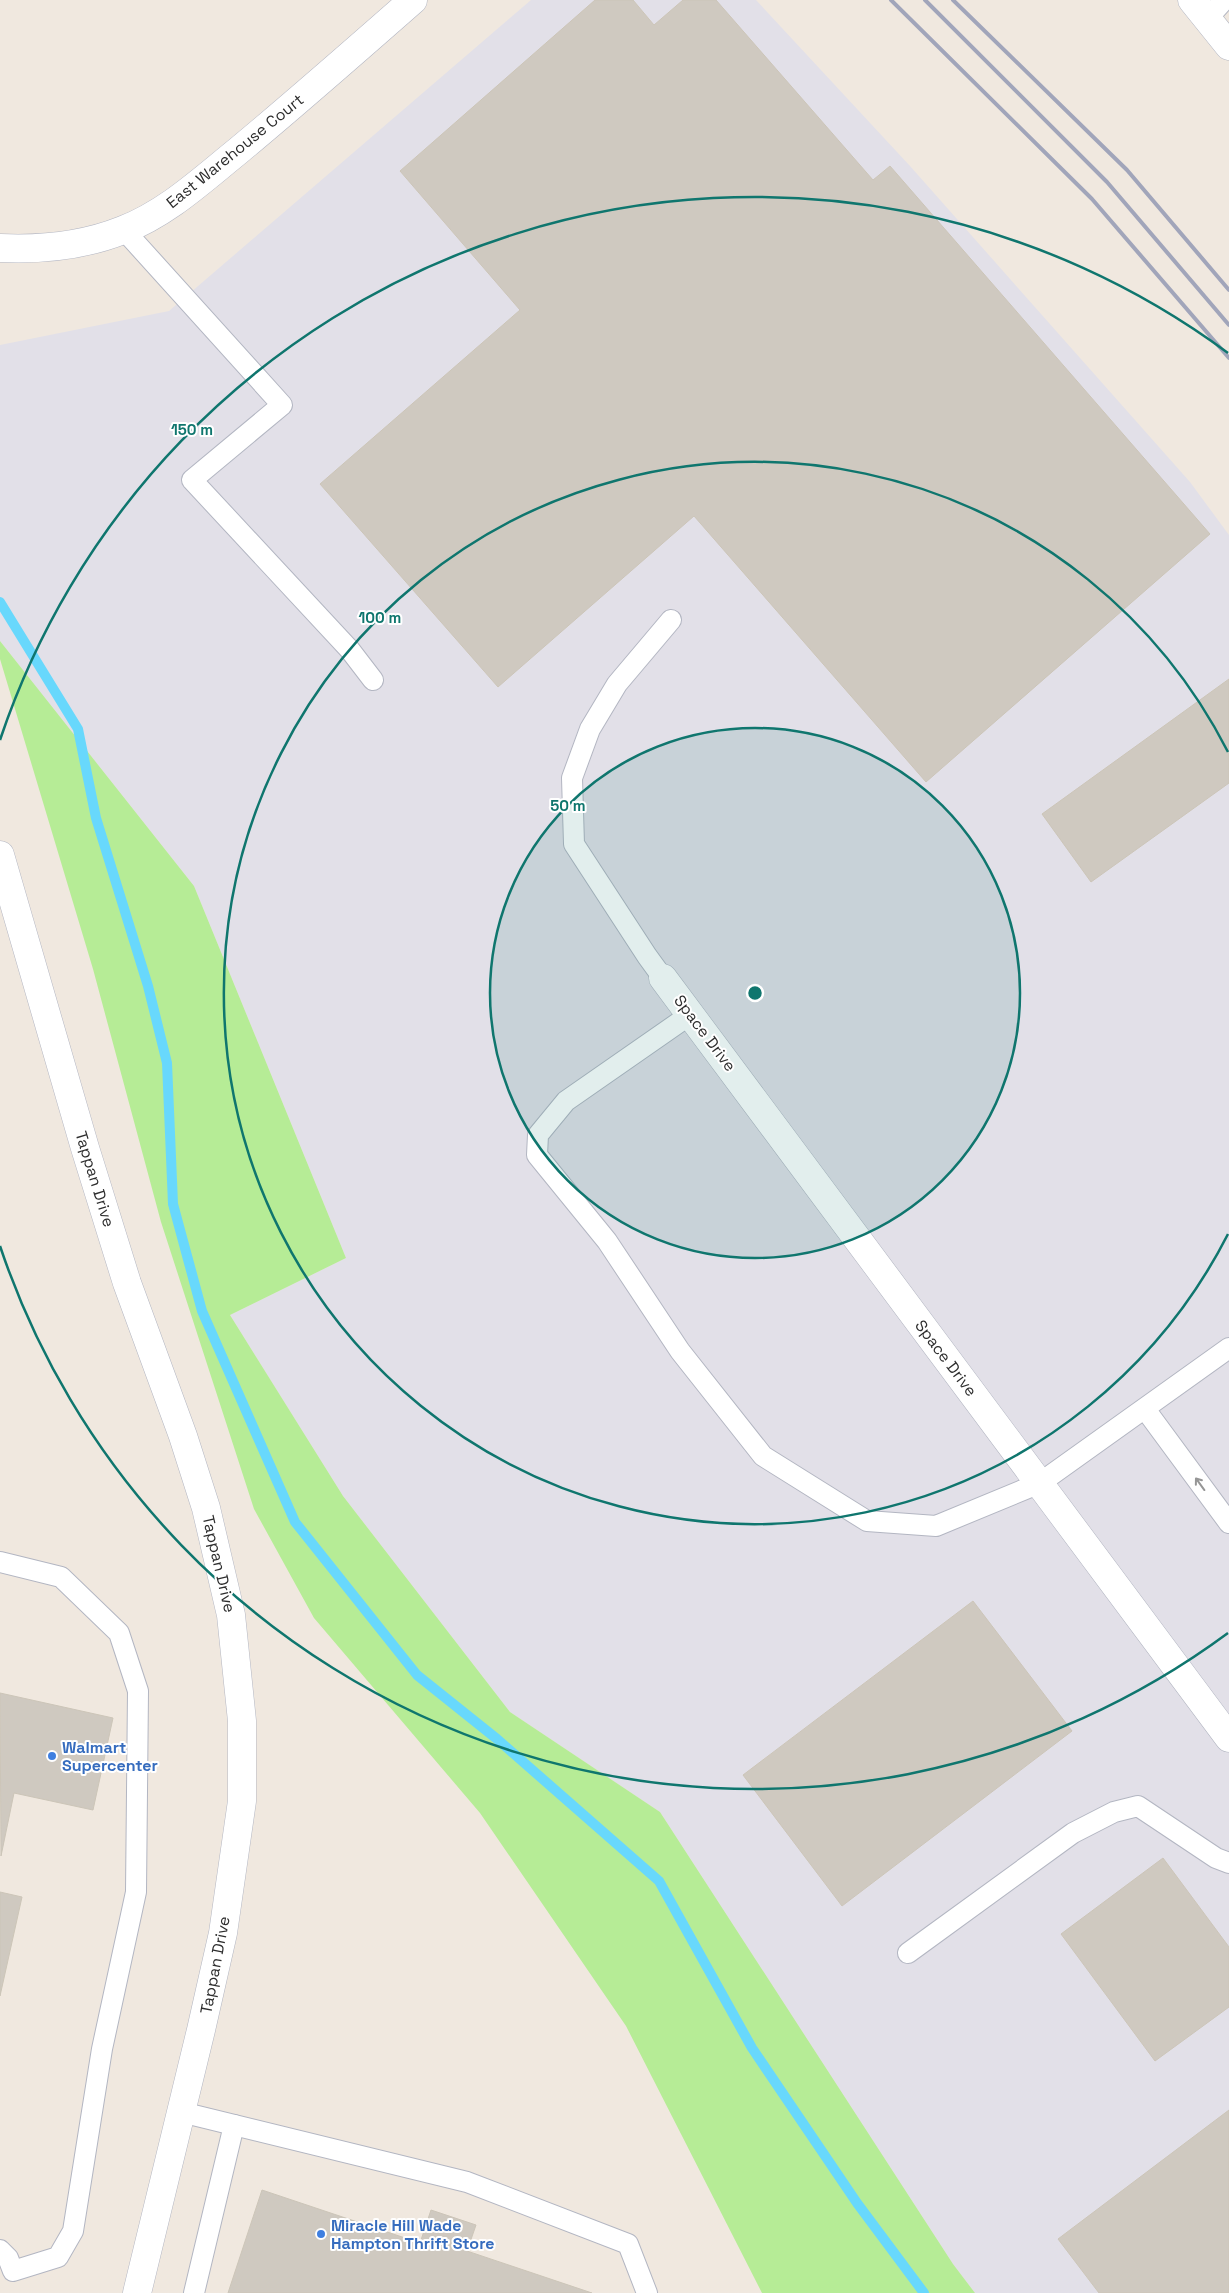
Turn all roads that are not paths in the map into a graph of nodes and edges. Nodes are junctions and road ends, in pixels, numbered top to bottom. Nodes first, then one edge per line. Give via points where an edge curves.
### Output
1 (413, 0) edge
2 (1208, 6) edge
3 (1229, 46) edge
4 (124, 230) junction
5 (0, 248) edge
6 (671, 620) dead end
7 (373, 680) dead end
8 (0, 855) edge
9 (664, 978) joint
10 (691, 1014) junction
11 (1228, 1350) edge
12 (1145, 1409) junction
13 (1040, 1484) junction
14 (1229, 1523) edge
15 (0, 1562) edge
16 (1229, 1738) edge
17 (1229, 1863) edge
18 (908, 1953) dead end
19 (181, 2112) junction
20 (234, 2125) junction
21 (0, 2250) edge
22 (137, 2293) edge
23 (194, 2293) edge
24 (647, 2293) edge

1 - 4 street, East Warehouse Court via 310,91 177,200
2 - 3 street
4 - 5 street, East Warehouse Court via 96,240 59,247
4 - 7 lane via 282,405 192,480 350,650
6 - 9 lane via 618,684 590,729 572,778 574,844
8 - 19 street, Tappan Drive via 84,1148 127,1283 184,1436 206,1508 231,1615 242,1721 242,1801 222,1933
9 - 10 street, Space Drive
10 - 13 street, Space Drive
10 - 13 lane via 566,1101 538,1136 537,1155 607,1240 680,1351 763,1456 867,1521 936,1526
11 - 12 lane
12 - 13 lane
14 -> 12 lane
13 - 16 street, Space Drive
15 - 21 lane via 61,1576 119,1633 138,1690 136,1892 102,2049 73,2231 58,2257 13,2271 8,2258
17 - 18 lane via 1216,1858 1138,1806 1114,1812 1073,1832
19 - 20 lane
19 - 22 street, Tappan Drive
20 - 23 lane
20 - 24 lane via 467,2182 628,2244

